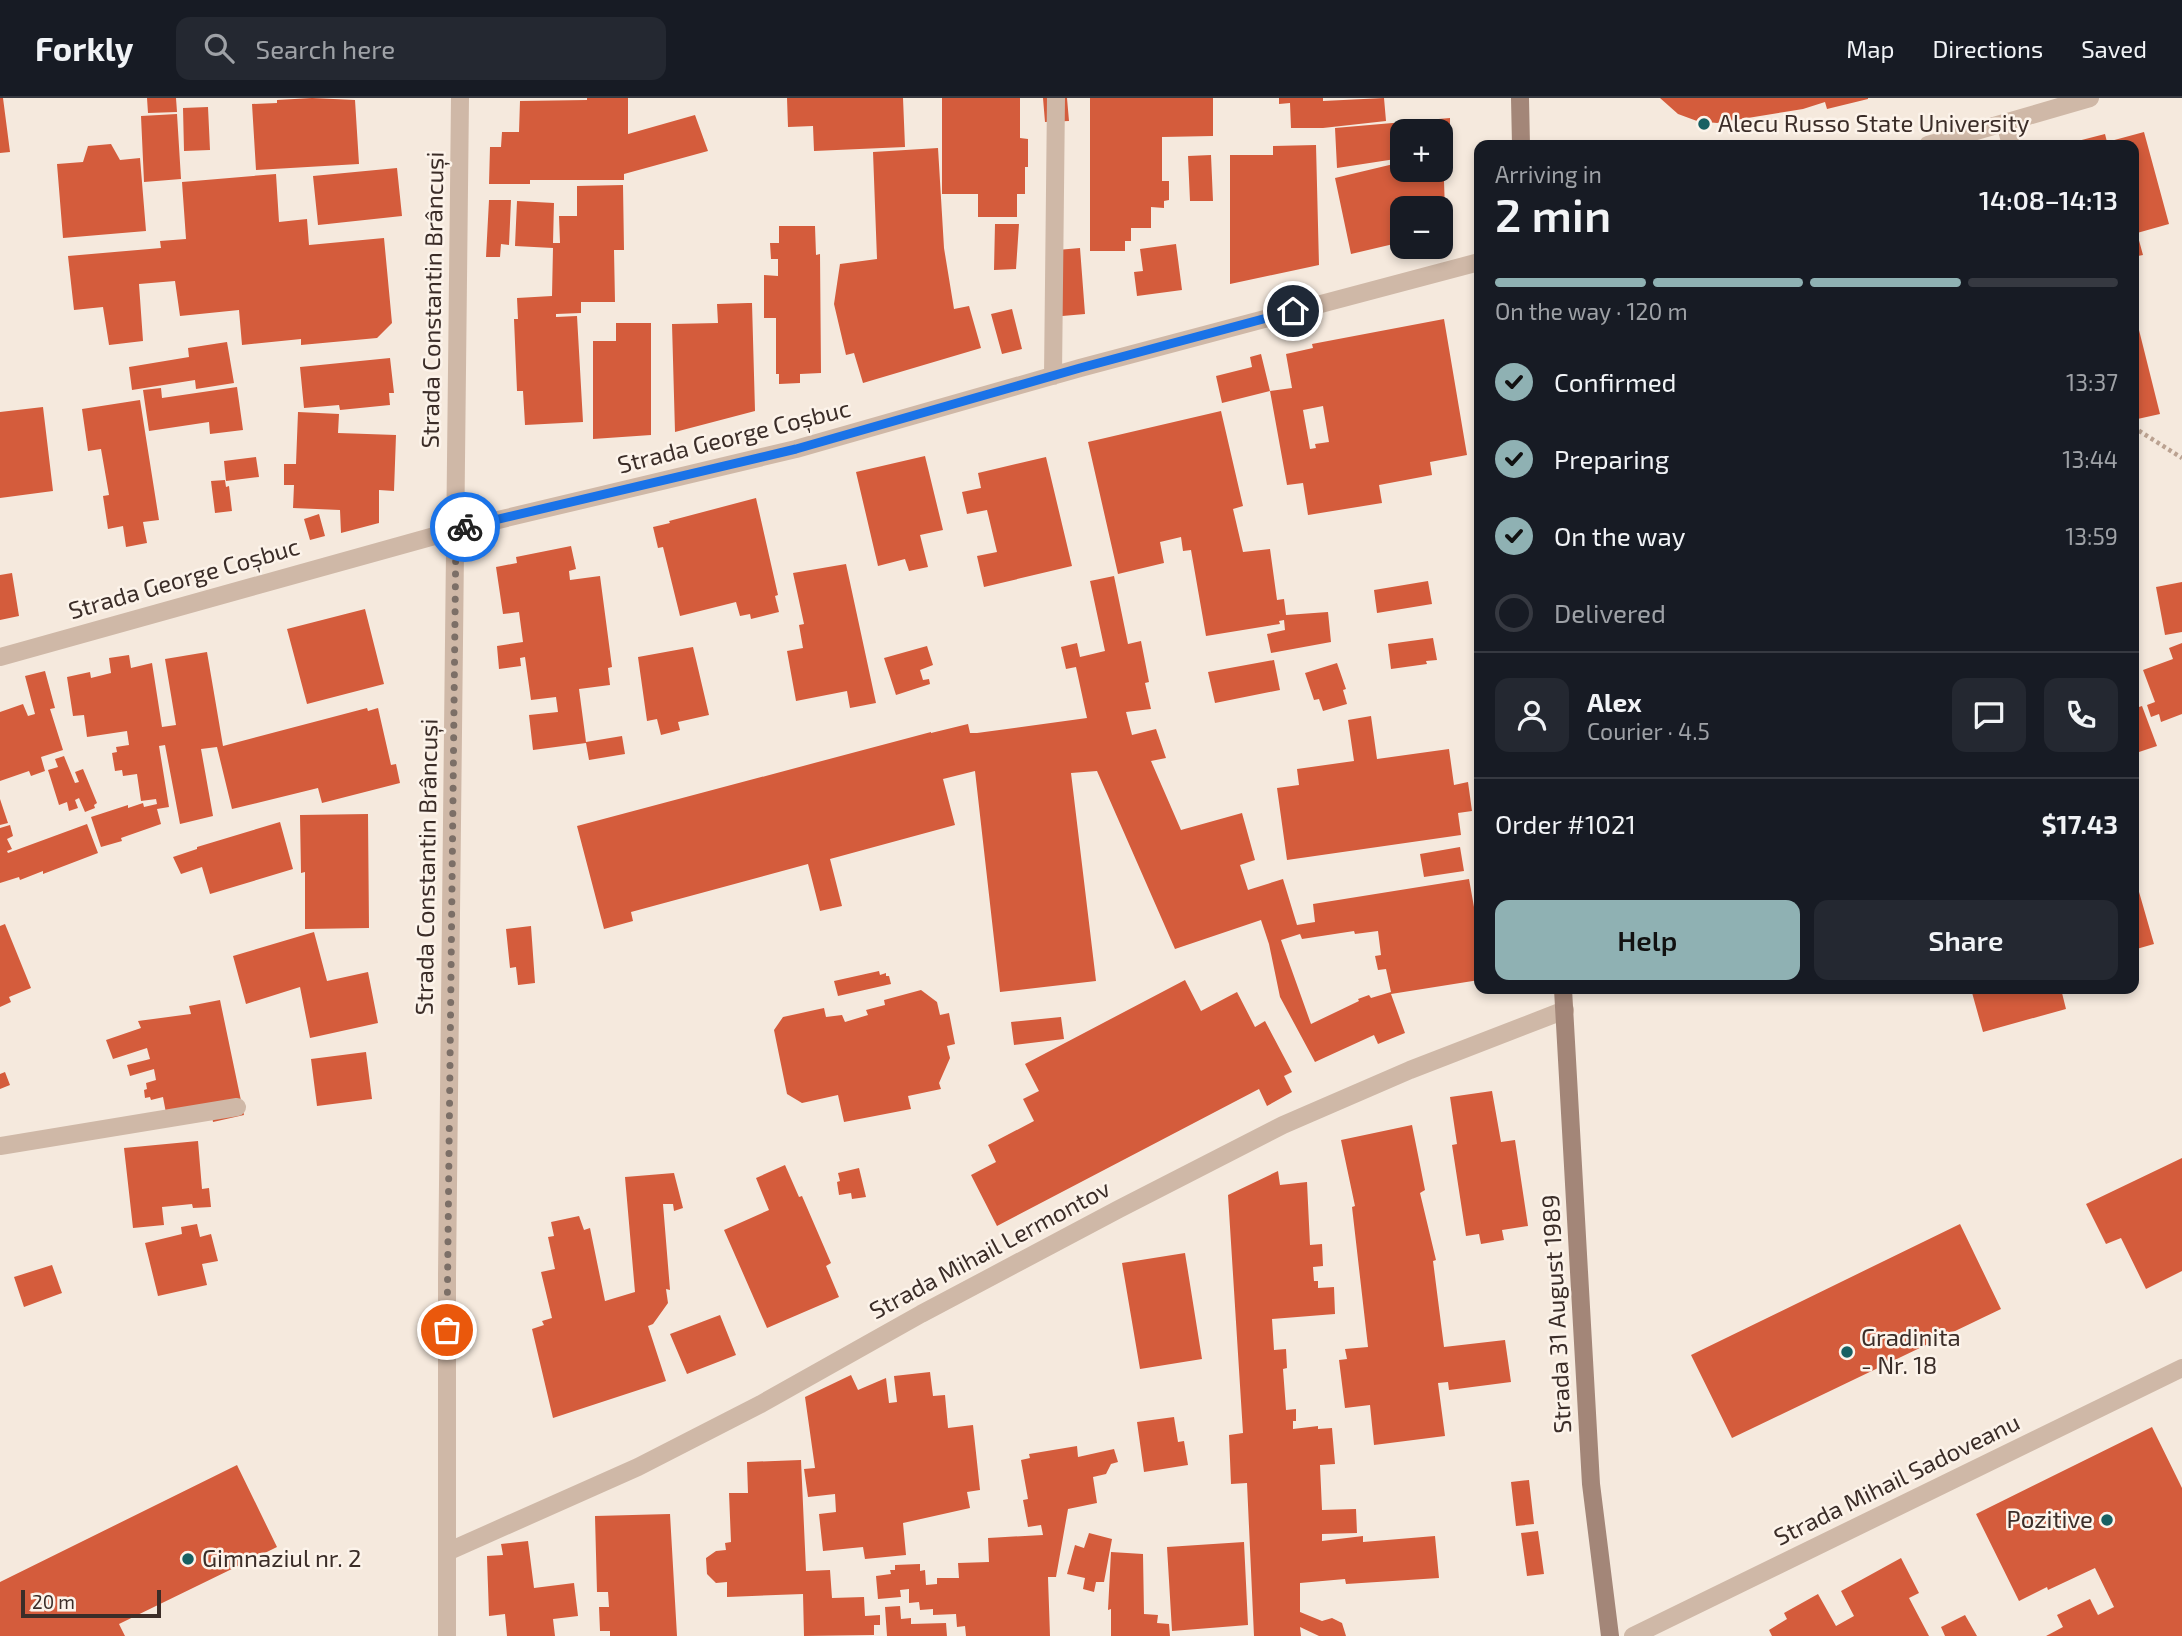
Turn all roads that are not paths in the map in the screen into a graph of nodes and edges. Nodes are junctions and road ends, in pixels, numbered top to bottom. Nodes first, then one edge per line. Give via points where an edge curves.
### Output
1 (460, 98) edge
2 (1056, 98) edge
3 (1520, 98) edge
4 (2090, 98) edge
5 (2005, 123) junction
6 (1521, 140) edge
7 (1946, 140) edge
8 (2010, 140) edge
9 (1474, 263) edge
10 (1053, 376) junction
11 (456, 530) junction
12 (0, 657) edge
13 (1563, 994) edge
14 (1565, 1010) junction
15 (237, 1107) dead end
16 (0, 1146) edge
17 (2182, 1368) edge
18 (447, 1552) junction
19 (447, 1636) edge
20 (1609, 1636) edge
21 (1633, 1636) edge

1 - 11 street, Strada Constantin Brâncuși
2 - 10 street
3 - 6 main road
4 - 5 street
5 - 7 street
5 - 8 street
9 - 10 street, Strada George Coșbuc
10 - 11 street, Strada George Coșbuc via 796,449
11 - 12 street, Strada George Coșbuc
11 - 18 street, Strada Constantin Brâncuși
13 - 14 main road, Strada 31 August 1989
14 - 18 street, Strada Mihail Lermontov via 1283,1125 638,1467
14 - 20 main road, Strada 31 August 1989 via 1591,1484
15 - 16 street
17 - 21 street, Strada Mihail Sadoveanu
18 - 19 street, Strada Constantin Brâncuși

